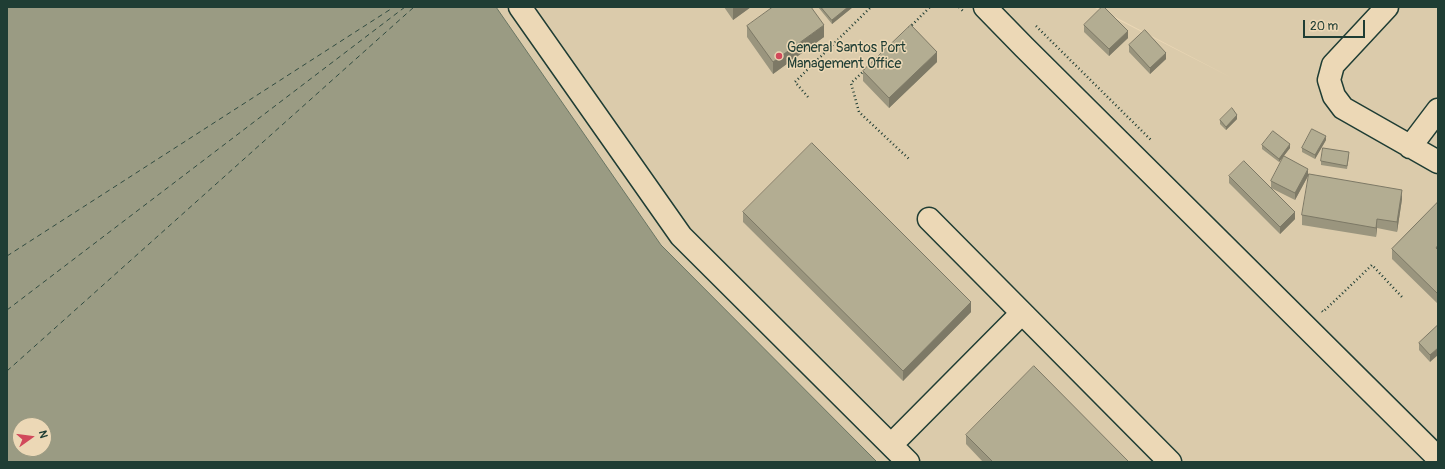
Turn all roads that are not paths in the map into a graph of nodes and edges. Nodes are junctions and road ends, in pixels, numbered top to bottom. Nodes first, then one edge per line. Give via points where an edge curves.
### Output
1 (520, 7) edge
2 (985, 7) edge
3 (1387, 7) edge
4 (1438, 110) edge
5 (1410, 147) junction
6 (1438, 162) edge
7 (929, 219) dead end
8 (1022, 313) junction
9 (891, 445) junction
10 (1438, 458) edge
11 (908, 462) edge
12 (1170, 462) edge

1 - 9 lane via 681,236
2 - 10 lane
3 - 5 lane via 1333,65 1329,80 1334,96 1343,108
4 - 5 lane
5 - 6 lane
7 - 8 lane
8 - 9 lane
8 - 12 lane
9 - 11 lane

